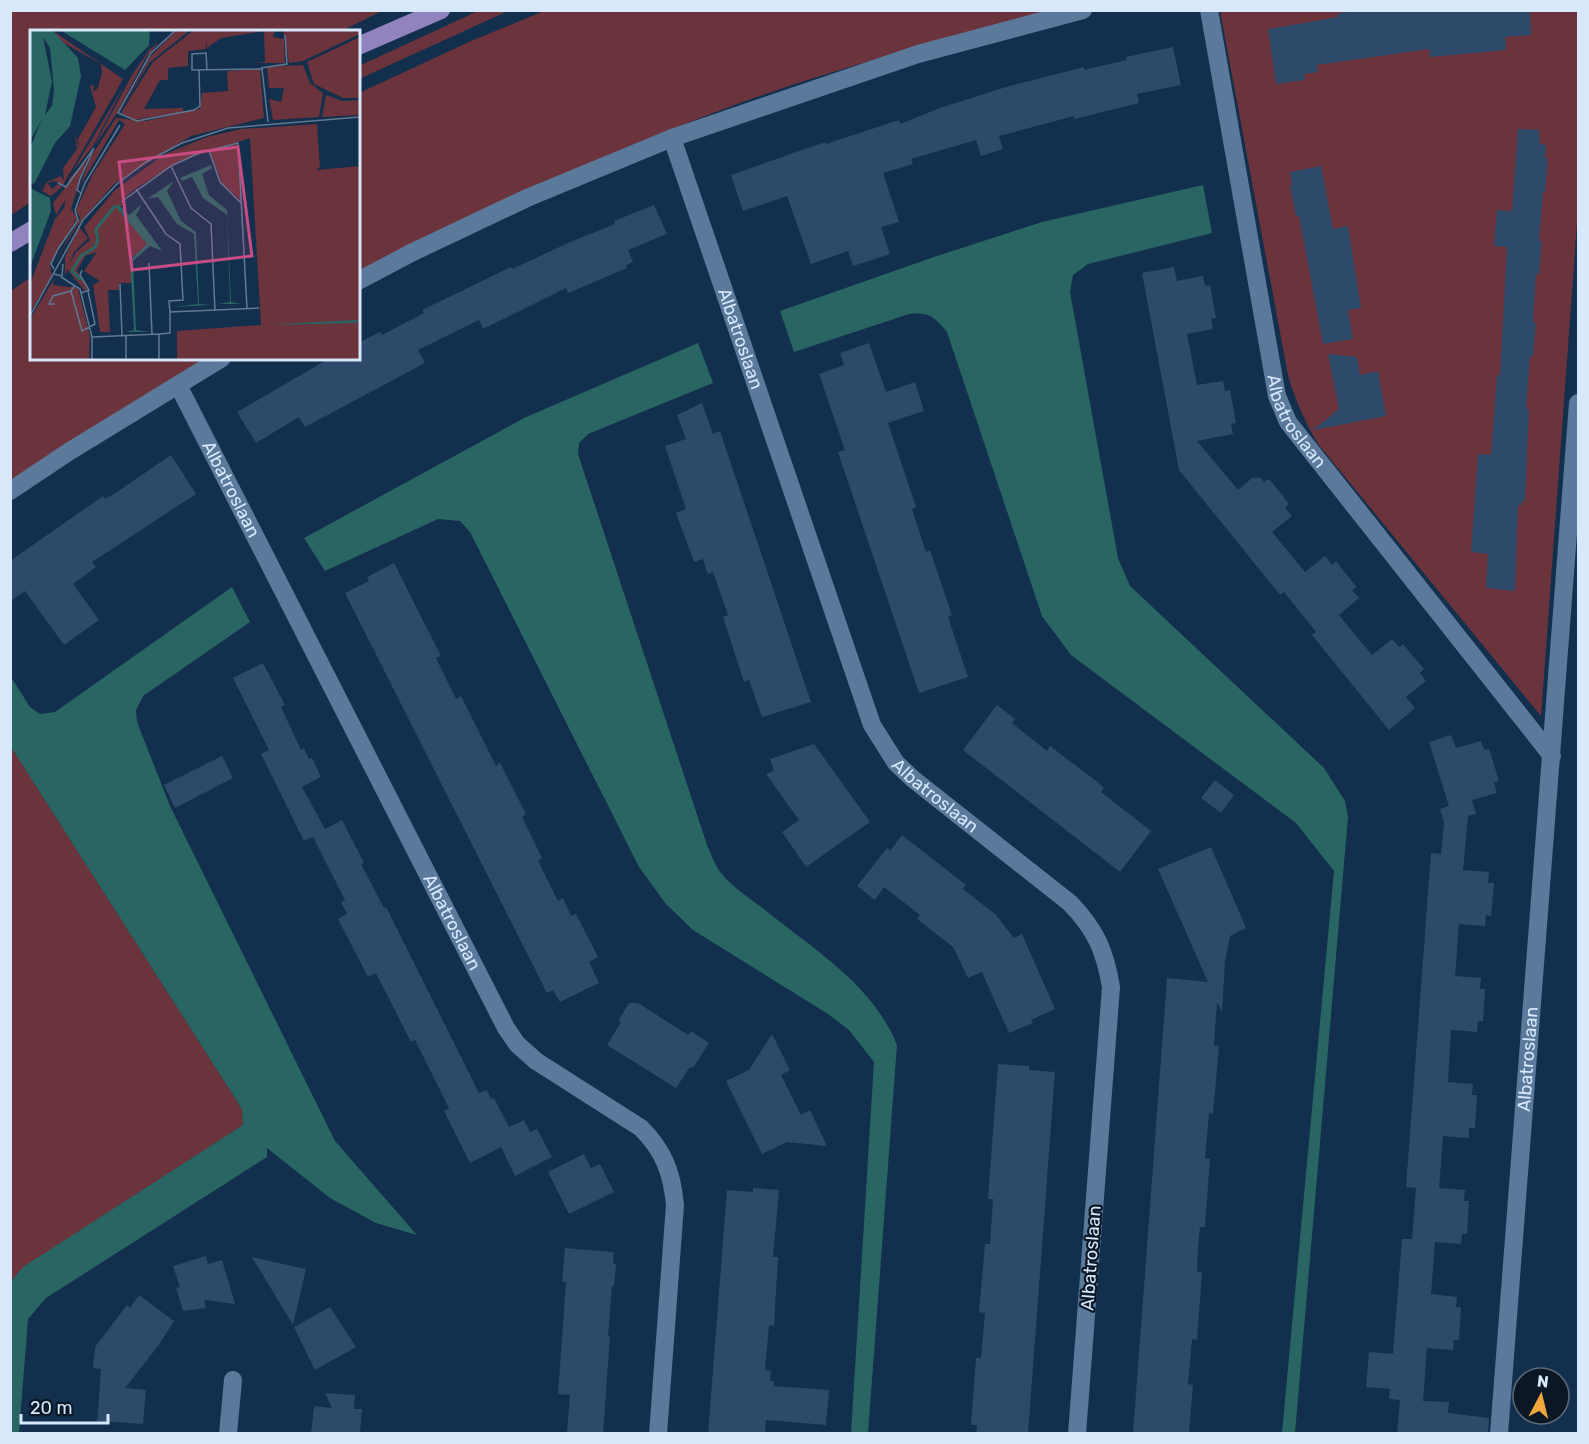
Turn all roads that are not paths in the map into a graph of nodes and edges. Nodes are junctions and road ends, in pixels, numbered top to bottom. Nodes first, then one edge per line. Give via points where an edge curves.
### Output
1 (441, 10) edge
2 (1083, 10) edge
3 (1209, 10) edge
4 (360, 45) edge
5 (672, 138) junction
6 (30, 231) edge
7 (10, 243) edge
8 (360, 280) edge
9 (219, 360) edge
10 (178, 385) junction
11 (1578, 403) edge
12 (10, 491) edge
13 (1552, 756) junction
14 (233, 1380) dead end
15 (228, 1434) edge
16 (658, 1434) edge
17 (1077, 1434) edge
18 (1499, 1434) edge

1 - 4 main road
2 - 5 street via 918,54
3 - 13 street, Albatroslaan via 1277,396 1288,422
5 - 8 street via 527,198
5 - 17 street, Albatroslaan via 872,725 896,763 913,779 1070,903 1084,918 1107,960 1111,987
6 - 7 main road
9 - 10 street
10 - 12 street
10 - 16 street, Albatroslaan via 506,1028 536,1061 641,1128 655,1142 666,1163 675,1205
11 - 13 street, Albatroslaan
13 - 18 street, Albatroslaan
14 - 15 street

